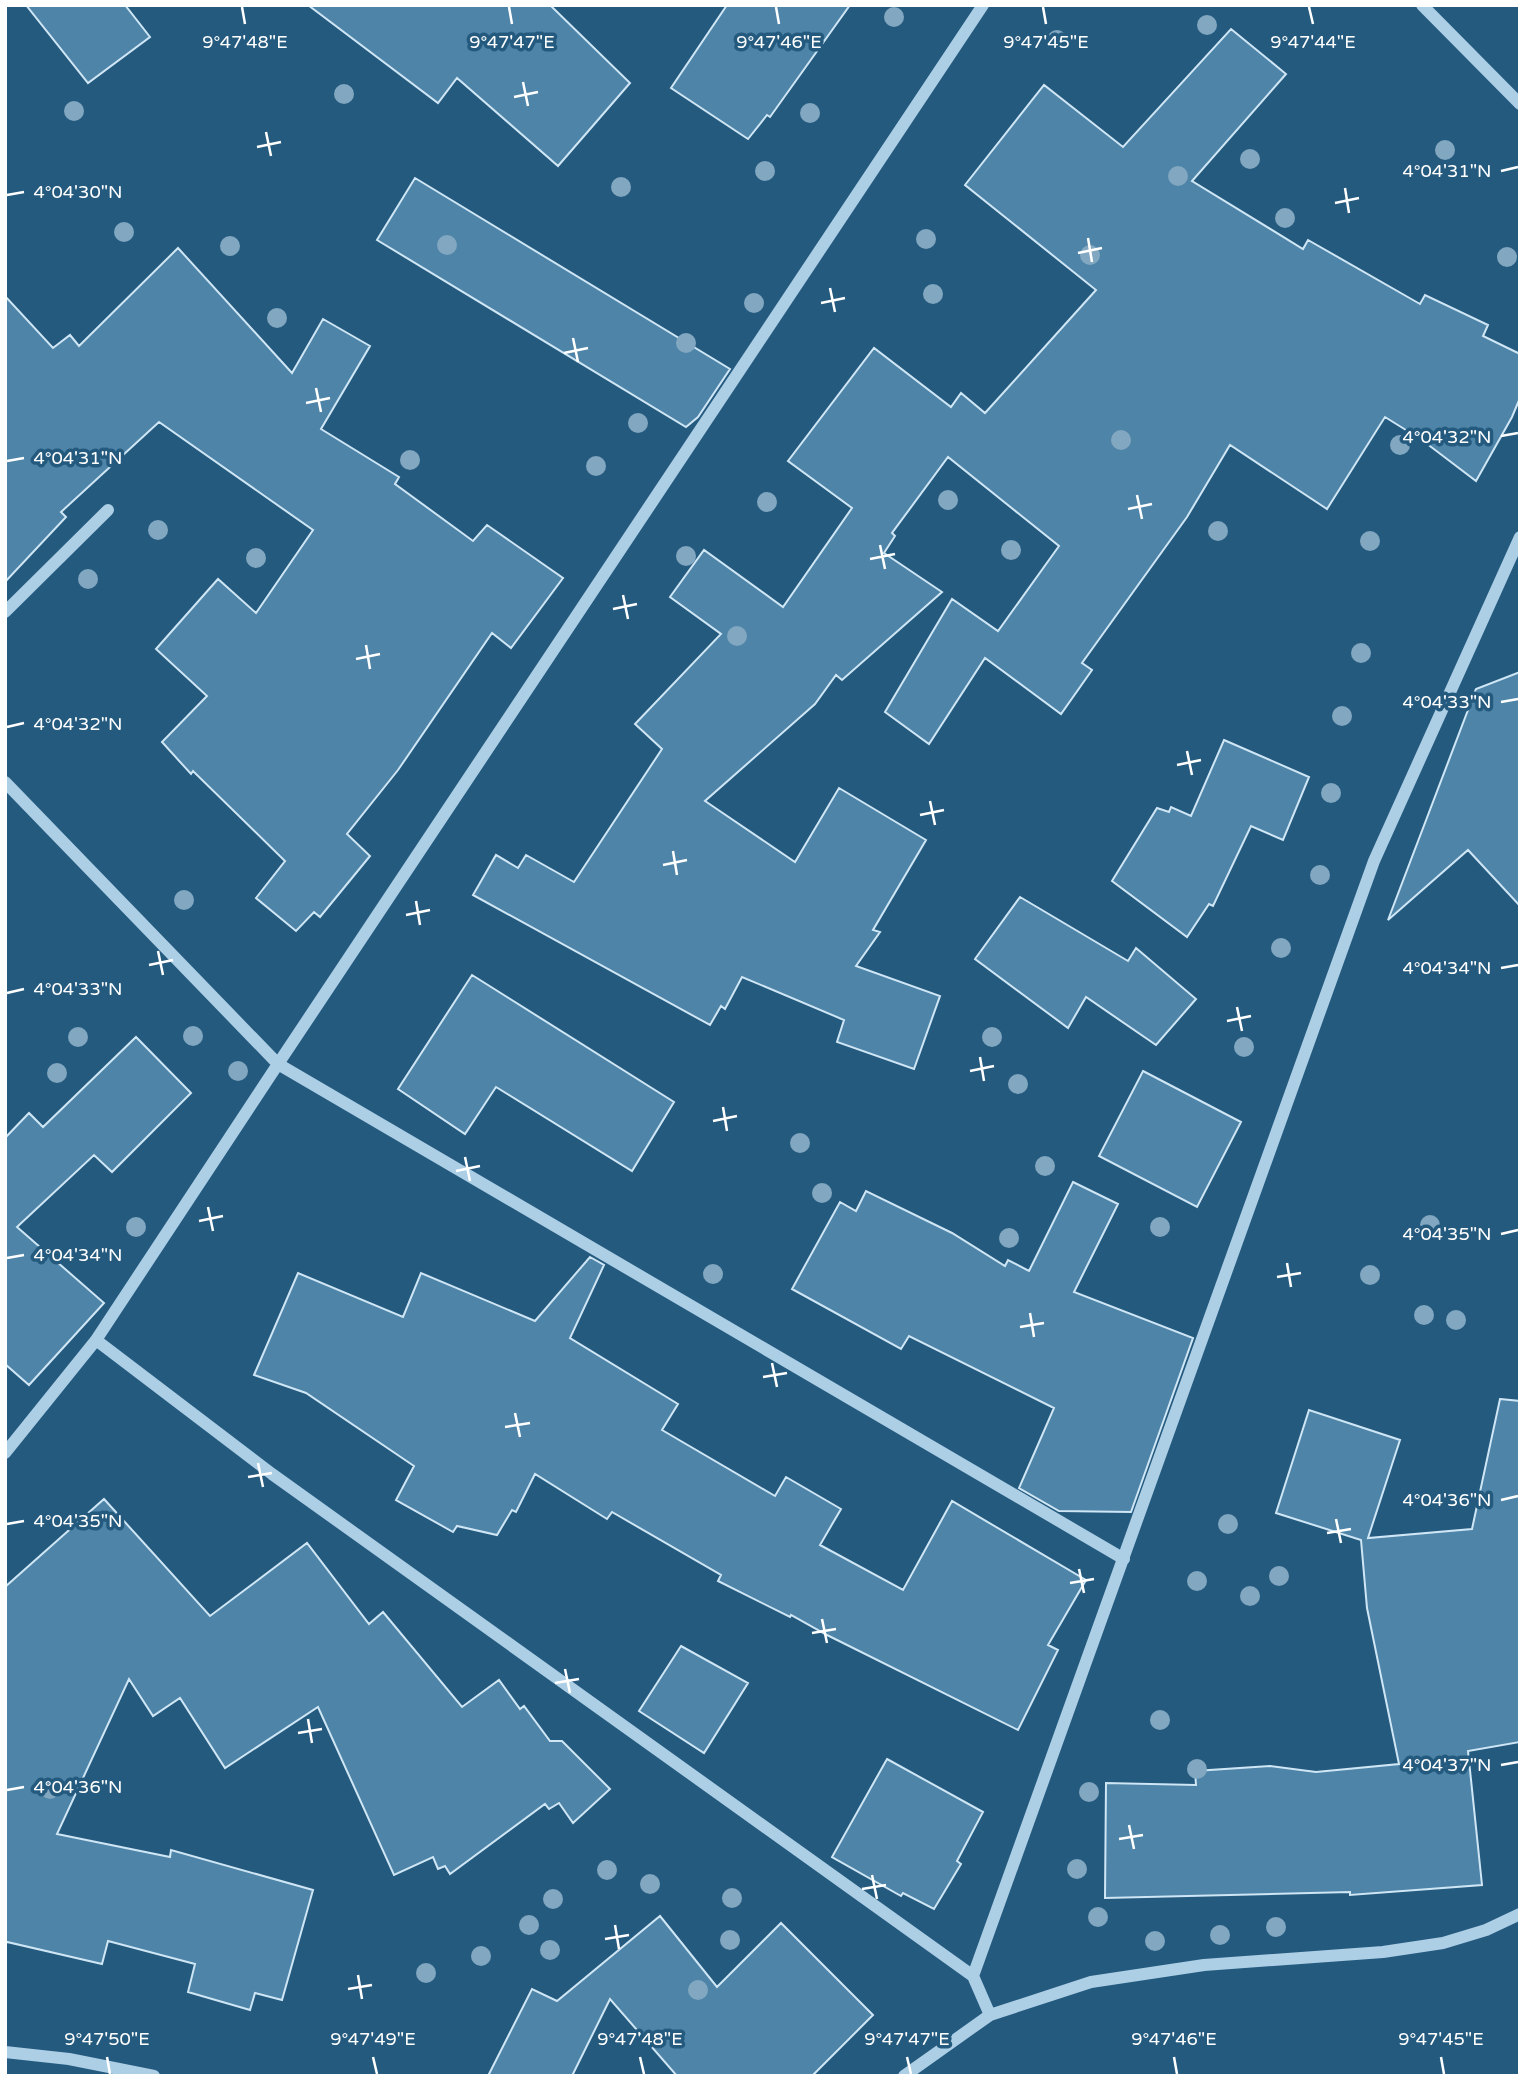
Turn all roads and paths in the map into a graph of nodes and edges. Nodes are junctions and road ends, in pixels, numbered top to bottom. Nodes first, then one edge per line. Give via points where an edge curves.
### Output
1 (983, 5) edge
2 (1422, 5) edge
3 (1520, 104) edge
4 (108, 510) dead end
5 (1520, 537) edge
6 (5, 612) edge
7 (5, 782) edge
8 (278, 1064) junction
9 (96, 1340) junction
10 (5, 1452) edge
11 (1125, 1559) junction
12 (1520, 1914) edge
13 (973, 1976) junction
14 (990, 2015) junction
15 (5, 2052) edge
16 (154, 2076) edge
17 (904, 2076) edge

1 - 8 street
2 - 3 street
4 - 6 street
5 - 11 street via 1374,861
7 - 8 street
8 - 9 street
8 - 11 street
9 - 10 street
9 - 13 street via 272,1474
11 - 13 street
12 - 14 street via 1443,1943 1203,1965 1091,1982
13 - 14 street
14 - 17 street
15 - 16 street

